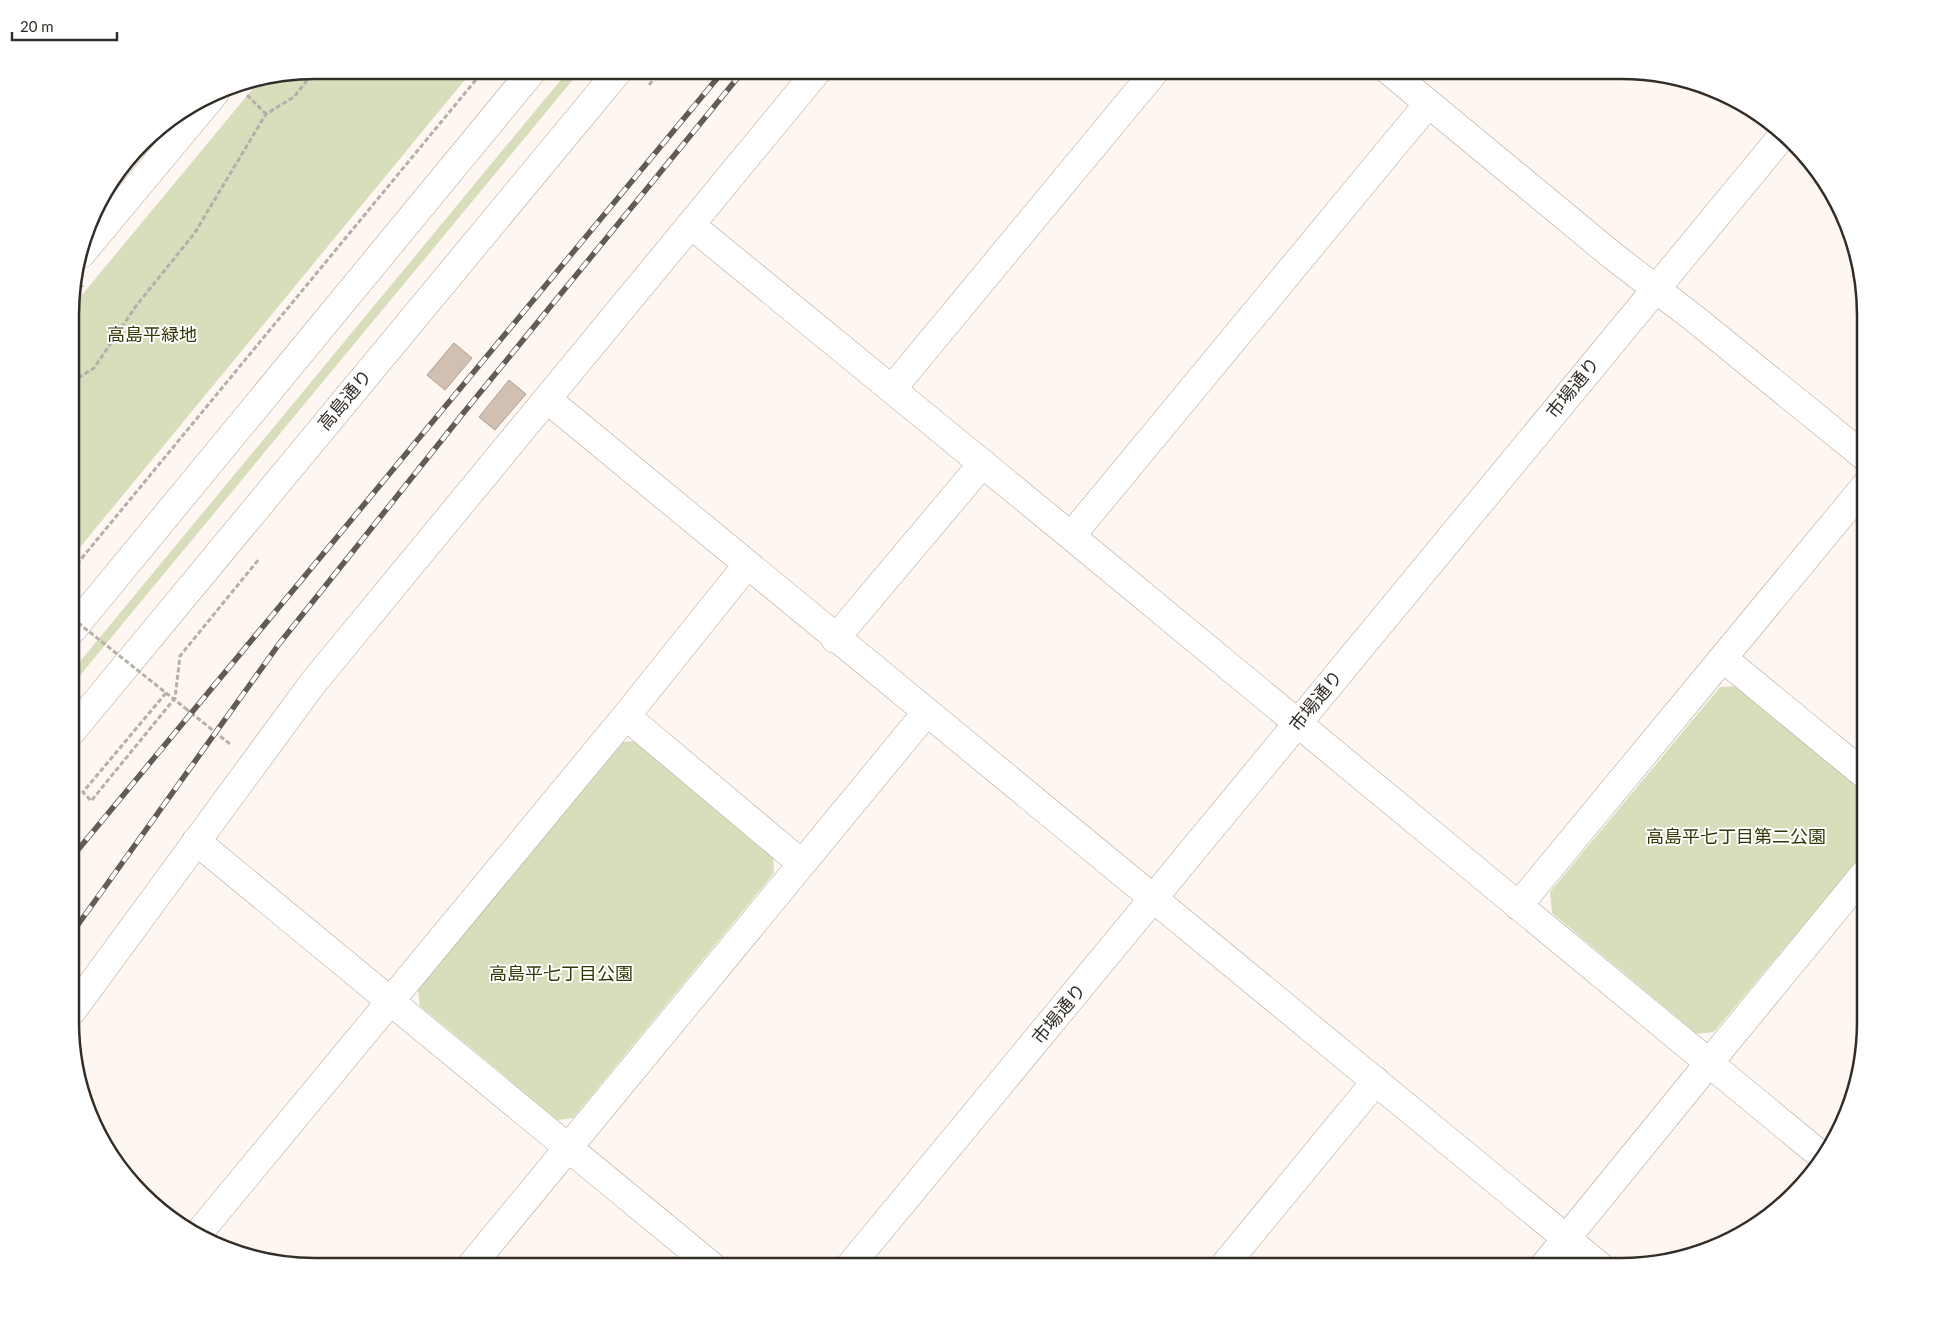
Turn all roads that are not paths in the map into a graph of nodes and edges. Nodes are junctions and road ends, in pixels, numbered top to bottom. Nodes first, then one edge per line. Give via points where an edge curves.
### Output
1 (525, 79) edge
2 (612, 79) edge
3 (811, 79) edge
4 (1149, 79) edge
5 (1399, 79) edge
6 (1428, 104) junction
7 (204, 106) edge
8 (1779, 139) edge
9 (691, 225) junction
10 (90, 243) edge
11 (1655, 288) junction
12 (892, 389) junction
13 (548, 400) junction
14 (1857, 450) edge
15 (983, 463) junction
16 (1857, 497) edge
17 (1072, 536) junction
18 (747, 565) junction
19 (79, 621) edge
20 (836, 639) junction
21 (1724, 659) junction
22 (926, 713) junction
23 (626, 716) junction
24 (79, 723) edge
25 (1298, 724) junction
26 (1857, 768) edge
27 (196, 841) junction
28 (801, 863) junction
29 (1857, 884) edge
30 (1154, 899) junction
31 (1518, 906) junction
32 (390, 1000) junction
33 (79, 1001) edge
34 (1708, 1063) junction
35 (1376, 1081) junction
36 (568, 1147) junction
37 (1818, 1152) edge
38 (202, 1230) edge
39 (1567, 1239) junction
40 (477, 1258) edge
41 (702, 1258) edge
42 (856, 1258) edge
43 (1230, 1258) edge
44 (1551, 1258) edge
45 (1590, 1258) edge

1 - 19 street
2 - 24 street, 高島通り
3 - 9 street
4 - 12 street
5 - 6 street
6 - 11 street
6 - 17 street
7 - 10 street
8 - 11 street, 市場通り
9 - 12 street
9 - 13 street
11 - 14 street
11 - 25 street, 市場通り
12 - 15 street
13 - 18 street
13 - 27 street via 312,683
15 - 17 street
15 - 20 street
16 - 21 street
17 - 25 street
18 - 20 street
18 - 23 street
20 - 22 street
21 - 26 street
21 - 31 street
22 - 28 street
22 - 30 street
23 - 28 street
23 - 32 street
25 - 30 street, 市場通り
25 - 31 street
27 - 32 street
27 - 33 street
28 - 36 street
29 - 34 street
30 - 35 street
30 - 42 street, 市場通り
31 - 34 street
32 - 36 street
32 - 38 street
34 - 37 street
34 - 39 street
35 - 39 street
35 - 43 street
36 - 40 street
36 - 41 street
39 - 44 street
39 - 45 street

